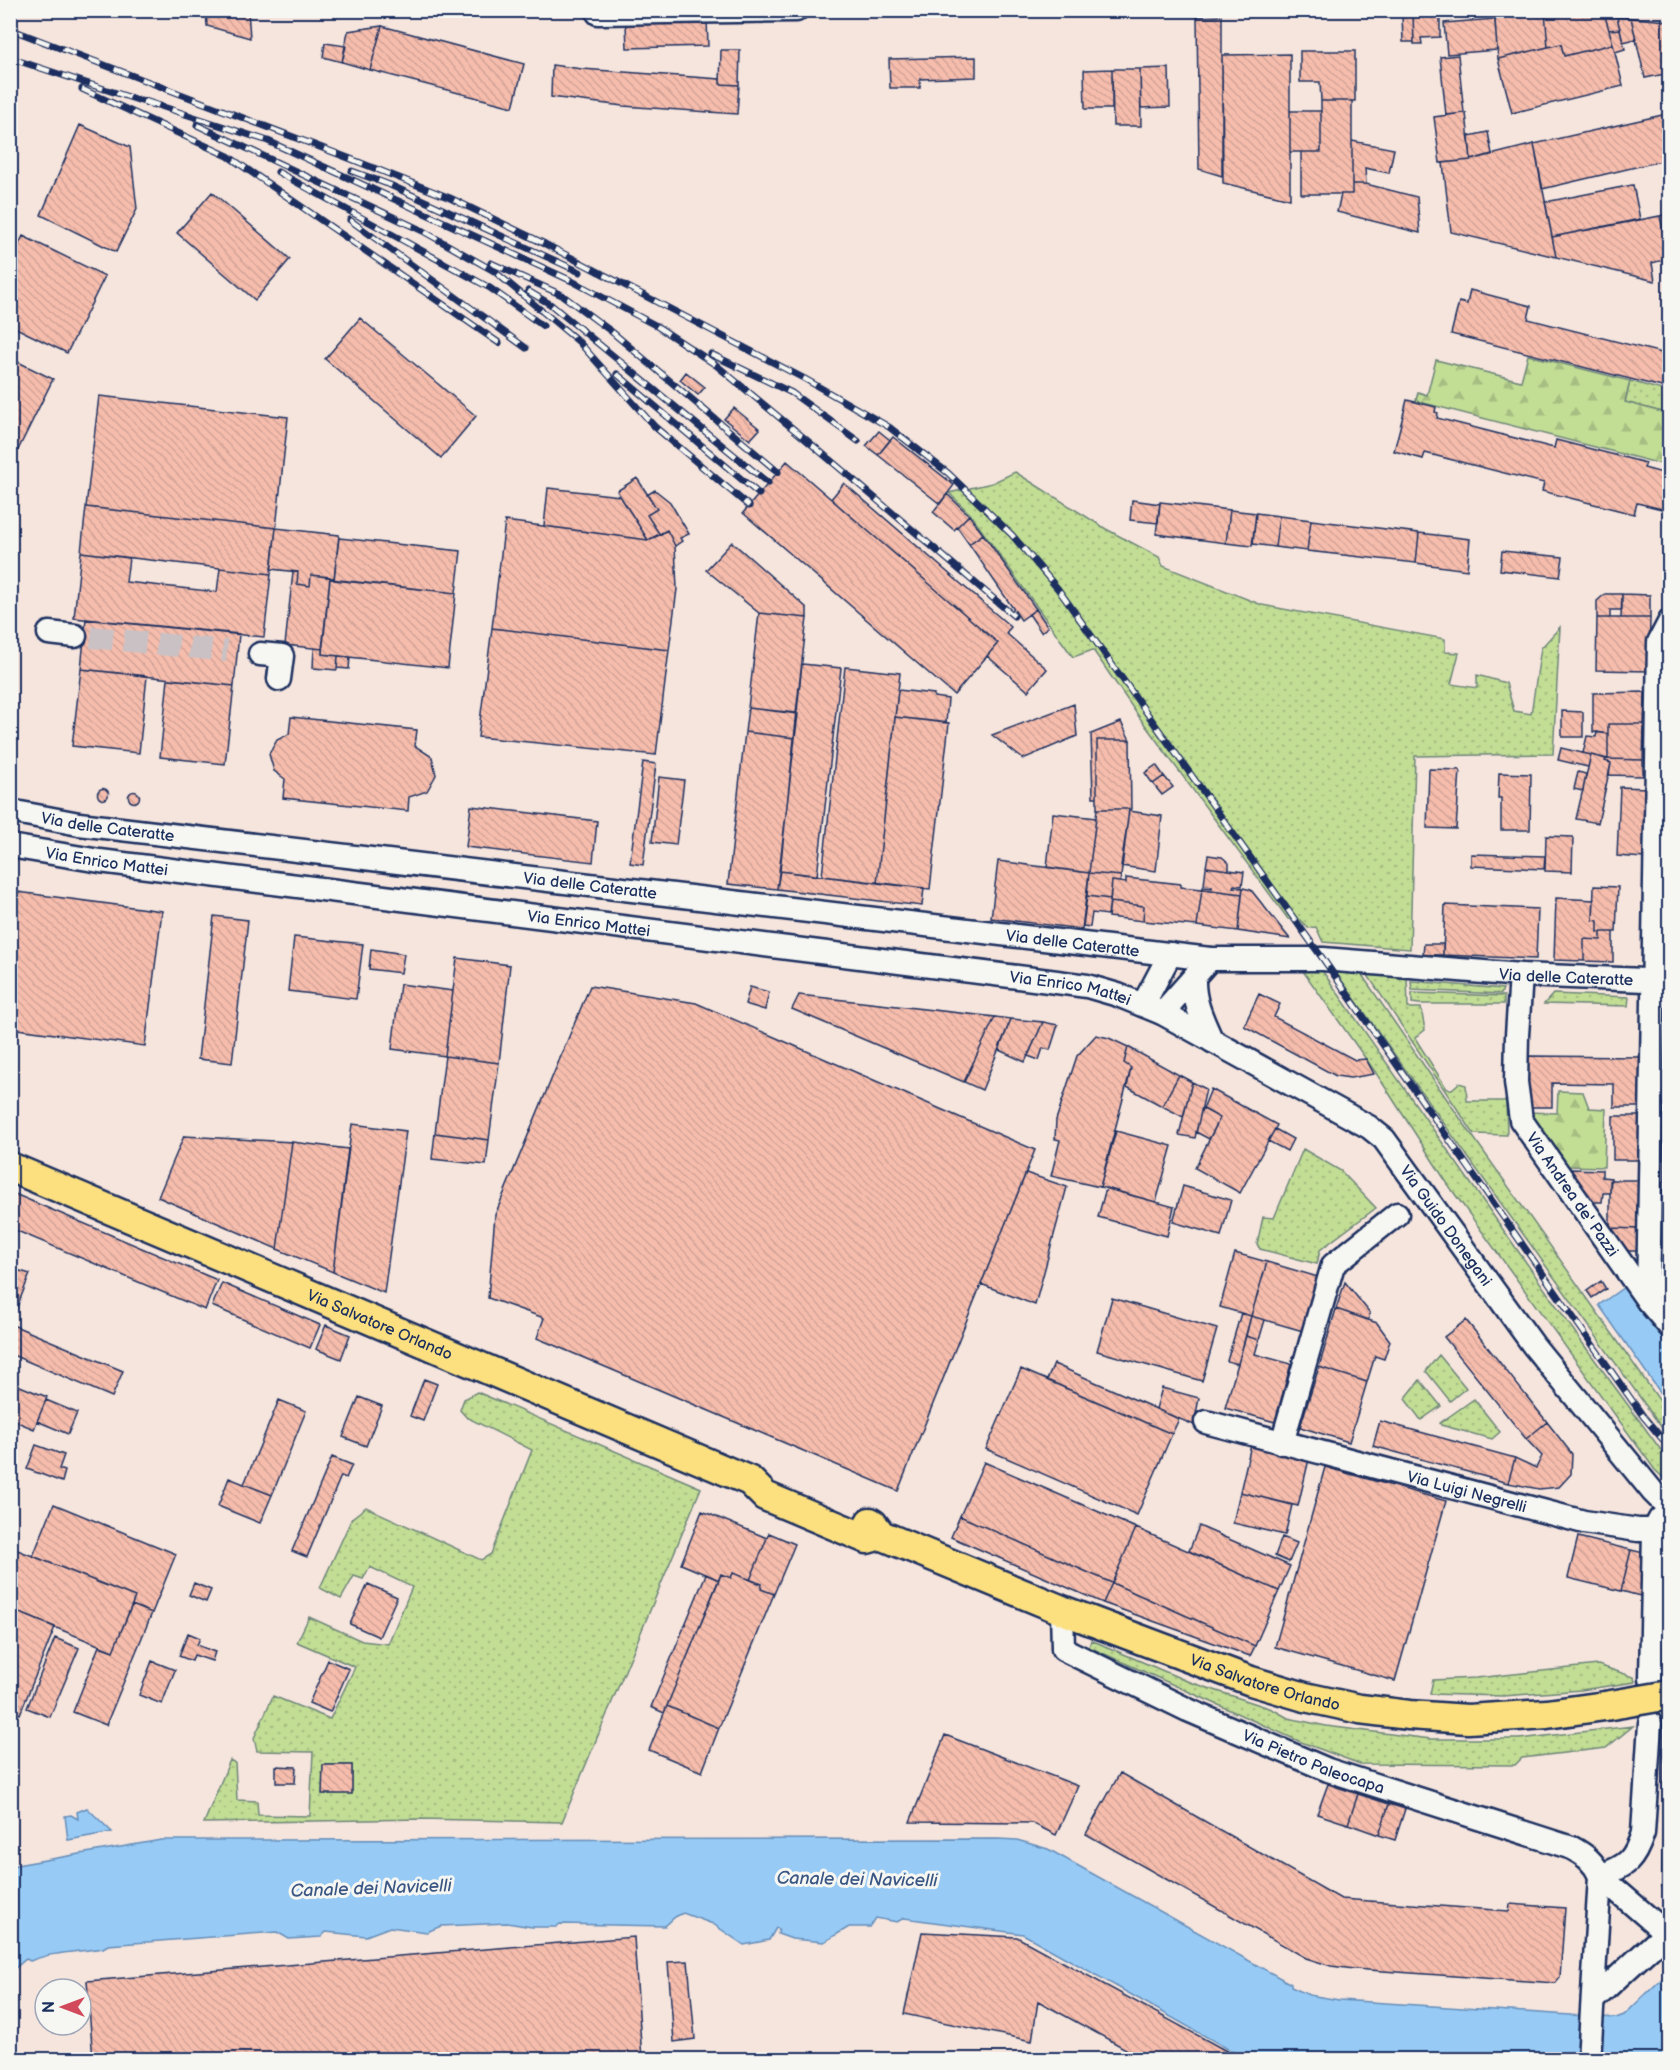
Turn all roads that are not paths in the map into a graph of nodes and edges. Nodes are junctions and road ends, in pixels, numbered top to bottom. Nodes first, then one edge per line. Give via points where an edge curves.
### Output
1 (596, 10) edge
2 (796, 10) edge
3 (1670, 621) edge
4 (50, 633) dead end
5 (75, 636) tunnel mouth
6 (260, 654) dead end
7 (279, 679) dead end
8 (10, 811) edge
9 (10, 846) edge
10 (1170, 954) junction
11 (1210, 959) junction
12 (1521, 975) junction
13 (1194, 977) junction
14 (1661, 981) edge
15 (1153, 1009) junction
16 (1212, 1041) junction
17 (10, 1167) edge
18 (1397, 1214) dead end
19 (1648, 1301) junction
20 (1670, 1327) edge
21 (1206, 1422) dead end
22 (1282, 1443) junction
23 (1668, 1508) edge
24 (1654, 1530) junction
25 (1062, 1610) junction
26 (1660, 1687) edge
27 (1650, 1723) dead end
28 (1600, 1876) junction
29 (1593, 2000) junction
30 (1589, 2060) edge

1 - 2 street via 598,14
3 - 14 street via 1659,642
4 - 5 street
6 - 7 street via 282,656
8 - 10 street, Via delle Cateratte via 80,824
9 - 15 street, Via Enrico Mattei via 100,861 1088,986
10 - 11 street, Via delle Cateratte
10 - 15 street
11 - 12 street, Via delle Cateratte via 1323,959
11 - 13 street
12 - 14 street, Via delle Cateratte
12 - 19 street, Via Andrea de' Pazzi via 1516,1035 1521,1120
13 - 15 street
13 - 16 street via 1196,1004
14 - 19 street
15 - 16 street, Via Guido Donegani
16 - 23 street, Via Guido Donegani via 1369,1127 1384,1139 1534,1346
17 - 25 main road, Via Salvatore Orlando via 750,1481 765,1497 867,1539 881,1535
18 - 22 street via 1333,1265
19 - 20 street, Via Andrea de' Pazzi
21 - 22 street, Via Luigi Negrelli
22 - 24 street, Via Luigi Negrelli via 1584,1522
23 - 24 street
24 - 26 street
25 - 26 main road, Via Salvatore Orlando, bridge via 1251,1681 1360,1709 1468,1719 1547,1714 1605,1706
25 - 28 street, Via Pietro Paleocapa via 1063,1649 1188,1710 1328,1770 1572,1848 1594,1864
27 - 28 street via 1643,1833 1626,1865
28 - 29 street
28 - 29 street via 1666,1933
29 - 30 street

